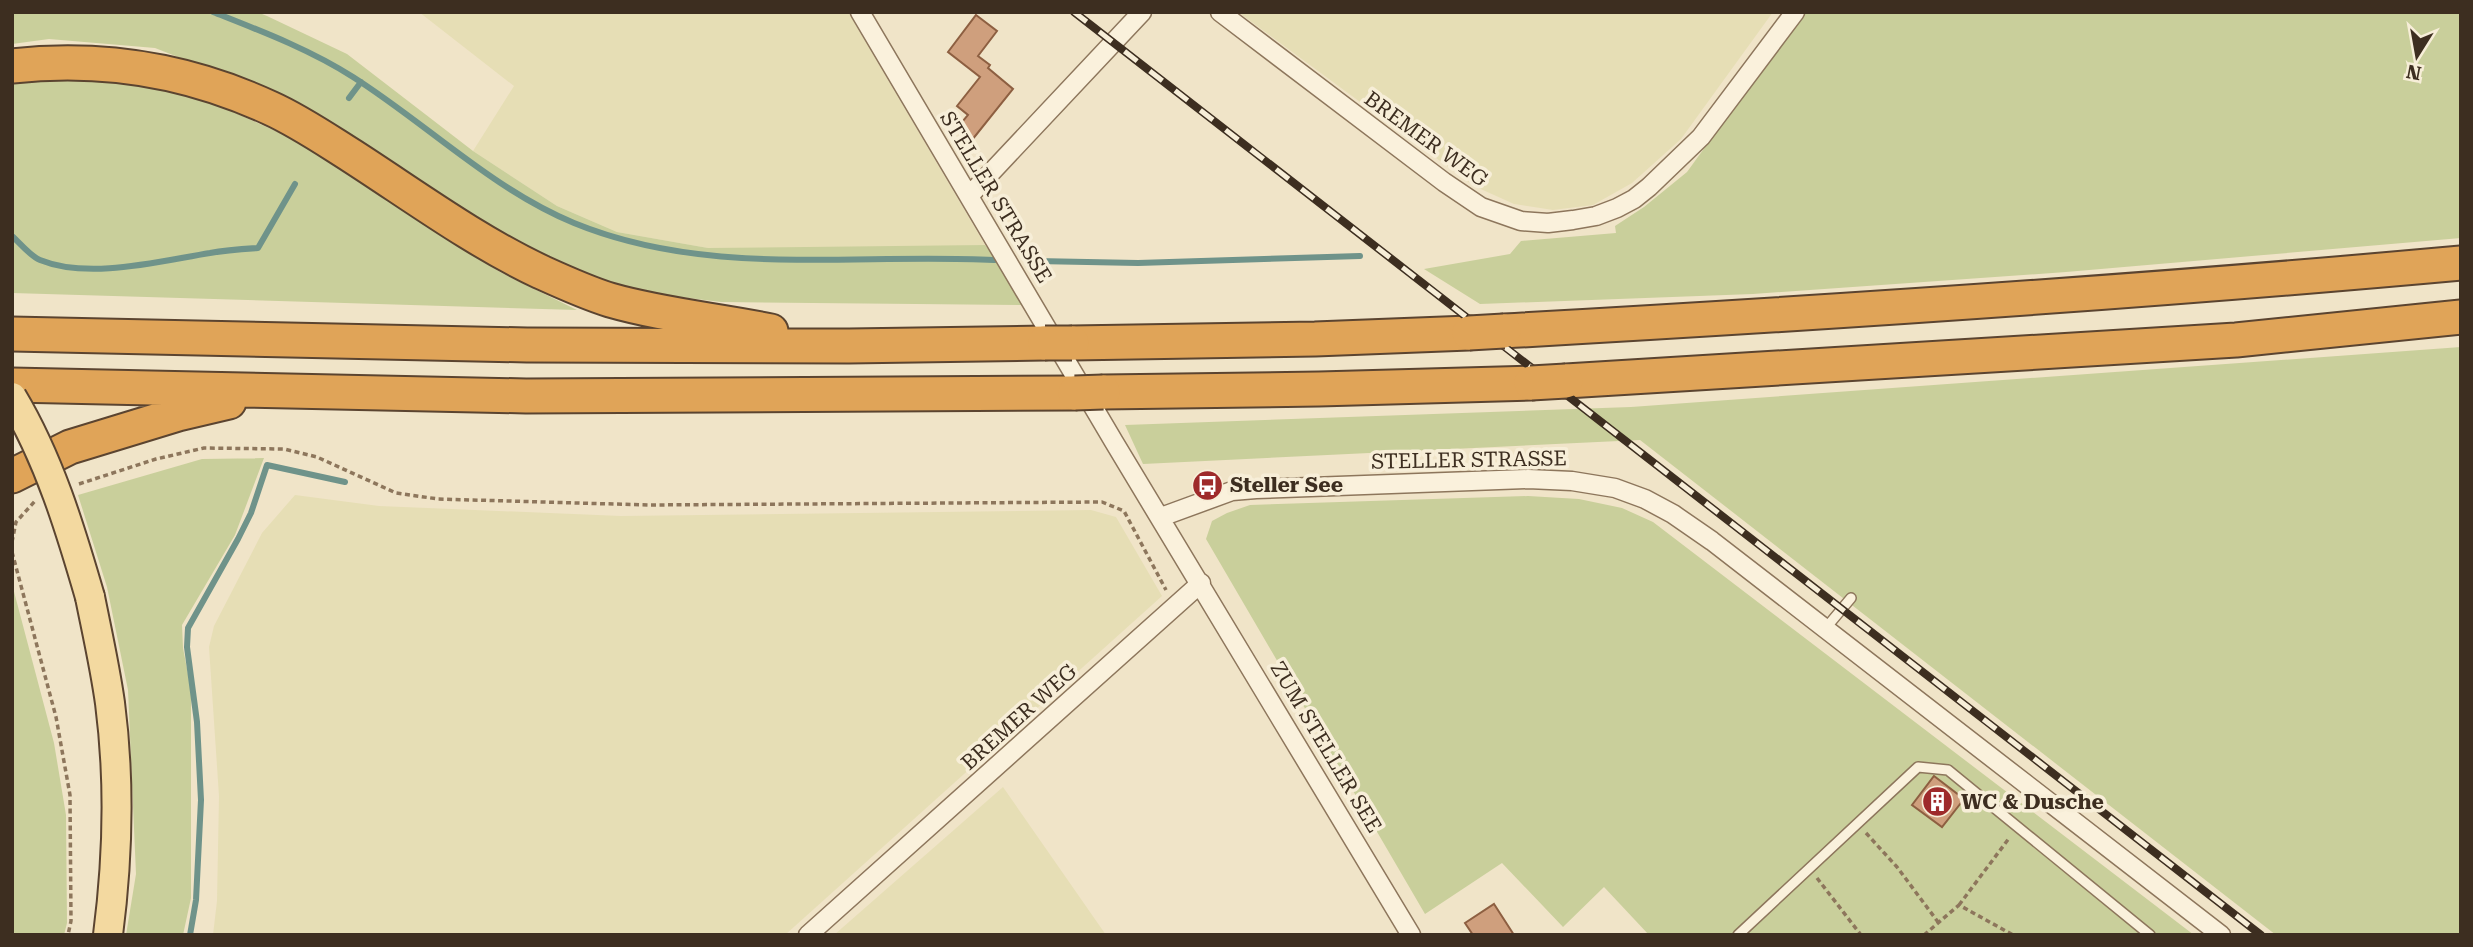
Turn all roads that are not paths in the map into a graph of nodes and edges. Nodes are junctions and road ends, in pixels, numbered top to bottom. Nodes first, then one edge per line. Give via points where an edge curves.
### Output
1 (860, 12) edge
2 (1142, 12) edge
3 (1220, 12) edge
4 (1795, 12) edge
5 (12, 66) edge
6 (970, 196) junction
7 (2461, 263) edge
8 (2461, 317) edge
9 (12, 334) edge
10 (849, 346) junction
11 (12, 385) edge
12 (276, 391) junction
13 (12, 397) edge
14 (12, 476) edge
15 (1161, 517) junction
16 (1201, 583) junction
17 (1851, 598) dead end
18 (1825, 629) junction
19 (108, 935) edge
20 (808, 935) edge
21 (1411, 935) edge
22 (1738, 935) edge
23 (2150, 935) edge
24 (2221, 935) edge

1 - 6 street, STELLER STRASSE
2 - 6 street
3 - 4 street, BREMER WEG via 1480,207 1521,221 1548,223 1596,216 1649,187 1702,137
5 - 10 highway via 101,63 170,73 223,89 314,132 471,233 541,272 609,300
6 - 15 street, STELLER STRASSE
7 - 10 highway, bridge via 1847,312 1469,333
8 - 12 highway, bridge via 2236,340 1566,382 1319,389 526,396
9 - 10 highway via 367,343
11 - 12 highway
12 - 14 highway via 178,414 81,444
13 - 19 main road, bridge via 73,538 90,597 110,703 117,832
15 - 16 street
15 - 18 street, STELLER STRASSE via 1232,491 1256,489 1528,479 1615,488 1673,514
16 - 20 street, BREMER WEG
16 - 21 street, ZUM STELLER SEE
17 - 18 lane
18 - 24 street, STELLER STRASSE
22 - 23 lane via 1918,768 1948,770

